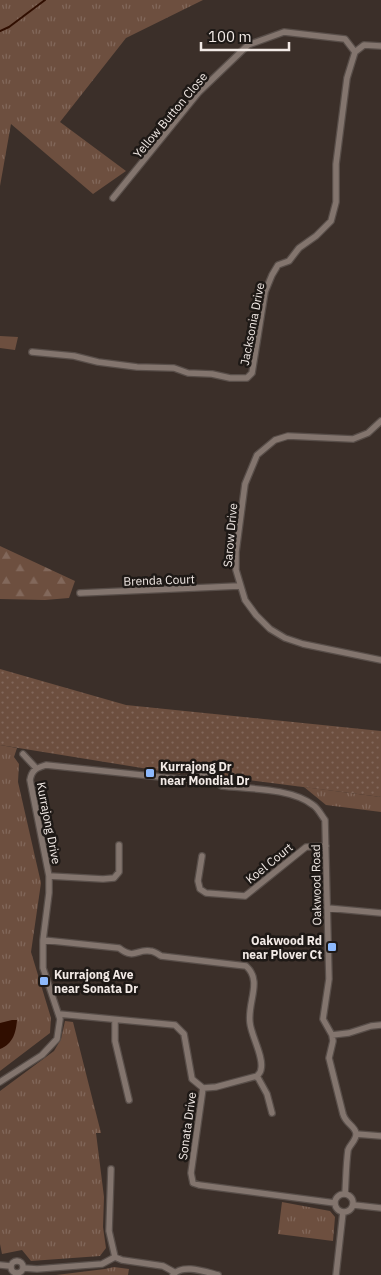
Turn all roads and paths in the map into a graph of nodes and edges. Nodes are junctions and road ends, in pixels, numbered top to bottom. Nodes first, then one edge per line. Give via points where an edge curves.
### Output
1 (381, 46) edge
2 (355, 52) junction
3 (113, 198) dead end
4 (32, 352) dead end
5 (381, 421) edge
6 (239, 586) junction
7 (80, 593) dead end
8 (381, 660) edge
9 (23, 754) dead end
10 (36, 768) junction
11 (315, 806) joint
12 (120, 845) dead end
13 (326, 846) junction
14 (202, 856) dead end
15 (49, 876) junction
16 (327, 908) junction
17 (381, 913) edge
18 (43, 940) junction
19 (58, 1014) junction
20 (116, 1020) junction
21 (381, 1025) edge
22 (332, 1035) junction
23 (257, 1076) junction
24 (0, 1082) edge
25 (203, 1088) junction
26 (130, 1100) dead end
27 (272, 1113) dead end
28 (356, 1134) junction
29 (381, 1136) edge
30 (111, 1169) dead end
31 (345, 1194) junction
32 (335, 1203) junction
33 (354, 1205) junction
34 (381, 1208) edge
35 (343, 1212) junction
36 (115, 1257) junction
37 (0, 1265) edge
38 (174, 1274) edge
39 (218, 1275) edge
40 (336, 1275) edge

1 - 2 street via 364,45
2 - 3 street, Yellow Button Close via 345,39 284,32 248,45 199,92
2 - 4 street, Jacksonia Drive via 348,78 336,164 336,202 331,220 289,261 278,265 272,275 265,292 252,373 247,378
5 - 6 street, Sarow Drive via 368,433 353,439 288,436 275,440 257,455 243,497 236,552
6 - 7 street, Brenda Court
6 - 8 street, Sarow Drive via 256,615 285,638
9 - 10 street
10 - 11 street, Kurrajong Drive via 46,764 180,779 206,774 222,786 283,793 301,797
10 - 15 street, Kurrajong Drive via 31,772 30,780
11 - 13 street, Oakwood Road via 325,820
12 - 15 street via 119,872 114,878
13 - 14 street, Koel Court via 306,846 244,896 206,893 200,889
13 - 16 street, Oakwood Road
15 - 18 street, Kurrajong Drive
16 - 17 street
16 - 22 street, Oakwood Road via 329,979 323,1019
18 - 19 street, Kurrajong Drive via 43,968
18 - 23 street via 119,948 126,954 151,951 161,956 246,966 255,980 250,1023 261,1069
19 - 20 street, Sonata Drive
19 - 24 street, Kurrajong Drive via 58,1039 42,1055
20 - 25 street, Sonata Drive via 175,1025 184,1034 192,1080
20 - 26 street via 115,1041
21 - 22 street
22 - 28 street, Oakwood Road via 329,1058 345,1121
23 - 25 street
23 - 27 street via 267,1094
25 - 32 street, Sonata Drive via 191,1173 193,1183
28 - 29 street
28 - 31 street via 349,1148
30 - 36 street via 108,1231
31 - 32 street via 339,1196
31 - 33 street via 352,1197
32 - 35 street via 336,1208
33 - 34 street
33 - 35 street via 350,1211
35 - 40 street
36 - 37 street via 102,1264 24,1268 16,1274 10,1266
36 - 38 street via 163,1266
38 - 39 street via 181,1269

